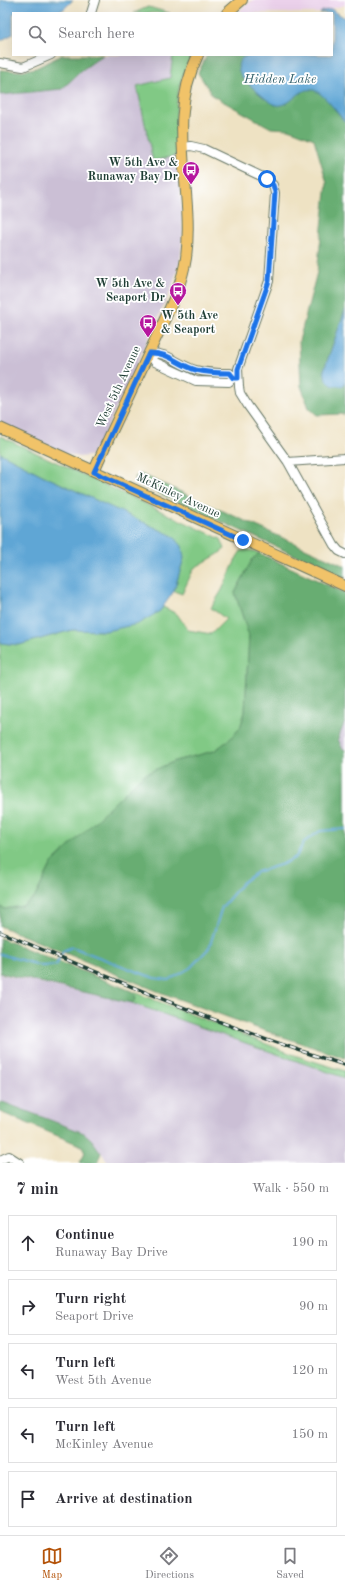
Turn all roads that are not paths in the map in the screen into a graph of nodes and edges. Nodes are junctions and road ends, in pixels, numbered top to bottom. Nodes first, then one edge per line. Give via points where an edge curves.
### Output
1 (95, 0) edge
2 (242, 0) edge
3 (91, 12) edge
4 (228, 12) edge
5 (49, 56) edge
6 (198, 56) edge
7 (0, 63) edge
8 (183, 147) junction
9 (149, 353) junction
10 (236, 378) junction
11 (0, 428) edge
12 (345, 458) edge
13 (288, 462) junction
14 (94, 472) junction
15 (345, 554) edge
16 (345, 586) edge
17 (0, 1160) edge
18 (20, 1163) edge

1 - 3 street
2 - 4 main road
5 - 7 street via 23,67
6 - 8 main road, West 5th Avenue via 184,99
8 - 9 main road, West 5th Avenue via 188,228 186,259 171,306
8 - 10 street via 204,149 267,179 275,192 269,281
9 - 10 street via 159,353 194,370 230,373
9 - 14 main road, West 5th Avenue
10 - 13 street via 240,393
11 - 14 main road, McKinley Avenue
12 - 13 street
13 - 15 street via 334,545
14 - 16 main road, McKinley Avenue
17 - 18 street via 9,1156

